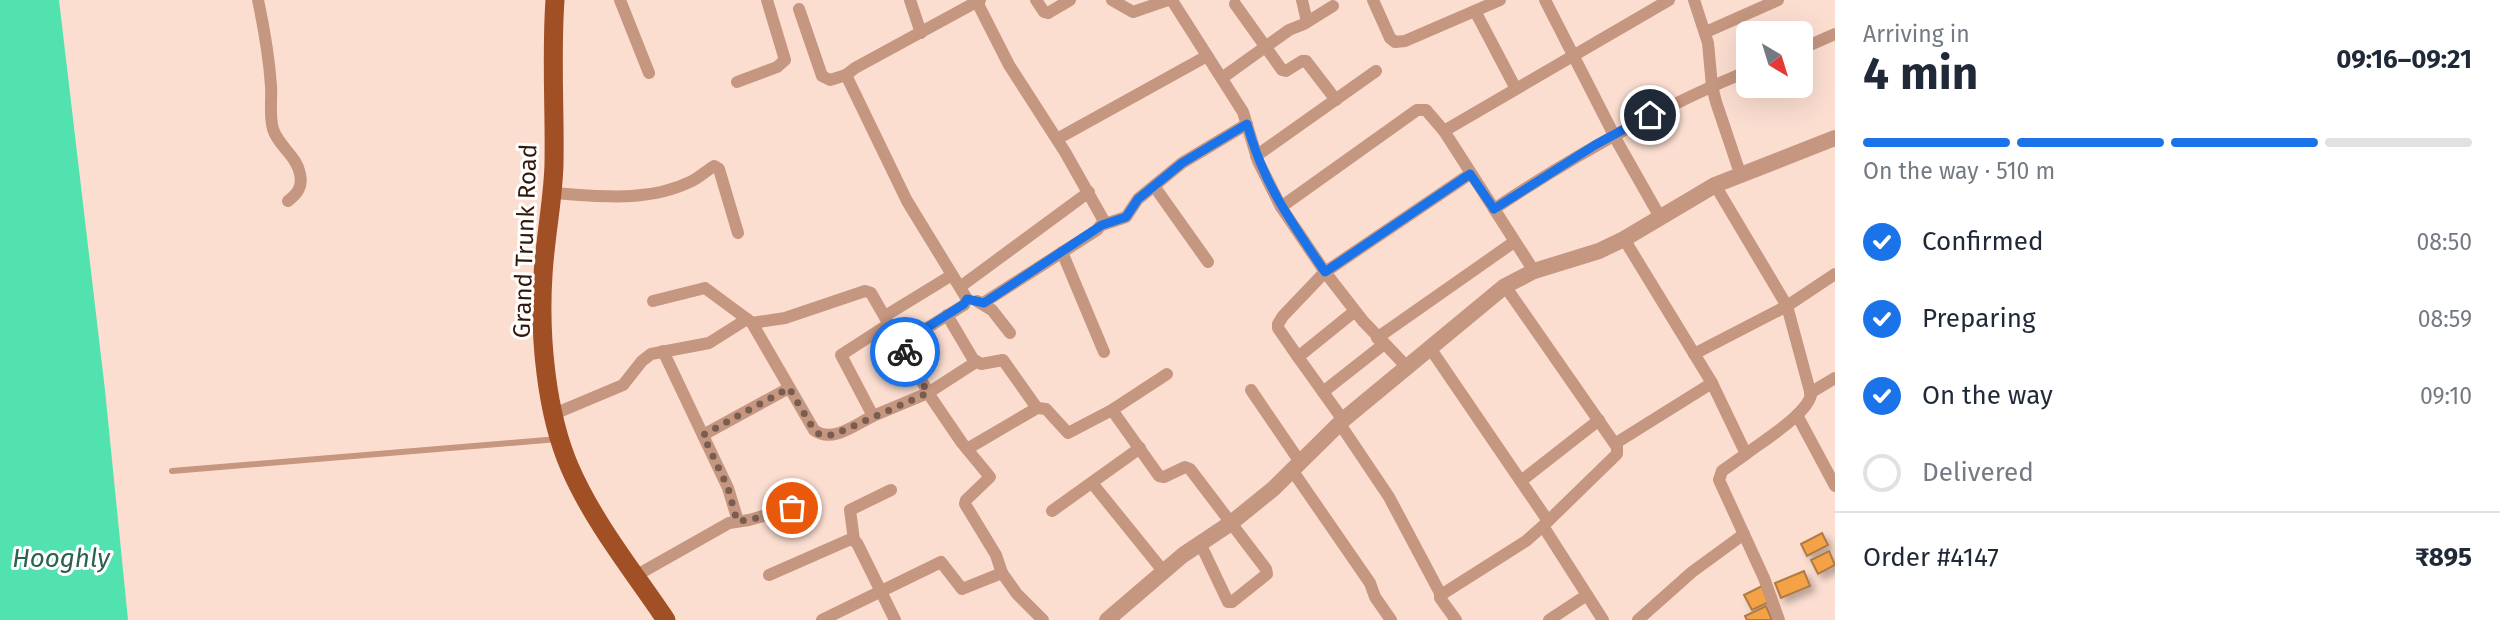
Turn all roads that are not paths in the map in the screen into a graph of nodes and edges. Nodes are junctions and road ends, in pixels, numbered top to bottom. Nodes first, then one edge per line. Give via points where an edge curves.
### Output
1 (258, 0) edge
2 (555, 0) edge
3 (620, 0) edge
4 (767, 0) edge
5 (910, 0) edge
6 (1036, 0) edge
7 (1070, 0) edge
8 (1112, 0) edge
9 (1302, 0) edge
10 (1373, 0) edge
11 (1500, 0) edge
12 (1545, 0) edge
13 (1669, 0) edge
14 (1694, 0) edge
15 (1777, 0) edge
16 (978, 1) edge
17 (1174, 1) edge
18 (1235, 4) dead end
19 (1333, 6) dead end
20 (799, 9) dead end
21 (1475, 11) junction
22 (1307, 22) junction
23 (1706, 32) junction
24 (921, 33) junction
25 (1835, 34) edge
26 (1813, 44) edge
27 (1265, 46) junction
28 (1207, 55) junction
29 (1574, 57) junction
30 (1376, 71) dead end
31 (649, 73) dead end
32 (846, 75) junction
33 (1736, 76) edge
34 (1222, 78) junction
35 (737, 82) dead end
36 (1712, 86) junction
37 (1516, 89) junction
38 (1336, 100) junction
39 (1247, 124) junction
40 (1444, 131) junction
41 (1613, 134) junction
42 (1835, 138) edge
43 (1057, 139) junction
44 (1256, 156) junction
45 (1470, 174) junction
46 (1741, 176) junction
47 (1154, 186) junction
48 (1715, 186) junction
49 (1089, 192) junction
50 (553, 193) junction
51 (288, 201) dead end
52 (1280, 207) junction
53 (1494, 209) junction
54 (1660, 217) junction
55 (1102, 225) junction
56 (738, 233) dead end
57 (1624, 239) junction
58 (1514, 242) junction
59 (1062, 252) junction
60 (1208, 261) dead end
61 (1534, 271) junction
62 (1325, 272) junction
63 (1835, 274) edge
64 (952, 275) junction
65 (1505, 286) junction
66 (960, 287) junction
67 (967, 299) junction
68 (653, 301) dead end
69 (984, 303) junction
70 (1787, 306) junction
71 (1355, 311) junction
72 (947, 315) junction
73 (887, 320) junction
74 (749, 321) junction
75 (1010, 333) dead end
76 (1380, 341) junction
77 (901, 344) junction
78 (1430, 348) junction
79 (663, 351) junction
80 (1104, 352) dead end
81 (1694, 354) junction
82 (1298, 357) junction
83 (976, 362) junction
84 (1407, 367) junction
85 (1167, 374) dead end
86 (1835, 378) edge
87 (1712, 383) junction
88 (789, 388) junction
89 (1251, 390) dead end
90 (1323, 392) junction
91 (928, 393) junction
92 (1810, 393) junction
93 (1037, 408) junction
94 (1112, 410) junction
95 (554, 414) junction
96 (1797, 415) junction
97 (873, 416) junction
98 (1599, 420) junction
99 (1342, 422) junction
100 (703, 435) junction
101 (560, 439) junction
102 (1616, 443) junction
103 (1140, 448) junction
104 (967, 449) junction
105 (1746, 454) junction
106 (1296, 466) junction
107 (172, 471) dead end
108 (1521, 481) junction
109 (1092, 483) junction
110 (1835, 486) edge
111 (891, 490) dead end
112 (813, 502) dead end
113 (1052, 511) dead end
114 (737, 521) junction
115 (1231, 523) junction
116 (1546, 524) junction
117 (1744, 534) junction
118 (854, 540) junction
119 (1200, 543) junction
120 (1164, 572) junction
121 (1002, 573) junction
122 (637, 575) junction
123 (769, 575) dead end
124 (882, 591) junction
125 (1440, 593) junction
126 (1587, 595) junction
127 (666, 620) edge
128 (822, 620) edge
129 (895, 620) edge
130 (1044, 620) edge
131 (1107, 620) edge
132 (1391, 620) edge
133 (1456, 620) edge
134 (1549, 620) edge
135 (1603, 620) edge
136 (1638, 620) edge
137 (1779, 620) edge

1 - 51 street via 270,71 272,126 300,174 298,194
2 - 50 main road, Grand Trunk Road
3 - 31 street
4 - 35 street via 785,60 776,68
5 - 24 street
6 - 7 street via 1048,13
8 - 17 street via 1133,12
9 - 22 street
10 - 21 street via 1395,42
11 - 21 street
12 - 29 street
13 - 29 street
14 - 23 street
15 - 23 street
16 - 24 street
16 - 43 street via 1009,65
17 - 28 street
18 - 27 street
19 - 22 street
20 - 32 street via 822,76 830,80
21 - 37 street
22 - 27 street
23 - 36 street
24 - 32 street
25 - 26 street
27 - 34 street
27 - 38 street via 1284,71 1306,61
28 - 34 street
28 - 43 street
29 - 37 street
29 - 41 street
30 - 38 street
32 - 64 street via 907,201
33 - 36 street
34 - 39 street
36 - 41 street
36 - 46 street
37 - 40 street
38 - 44 street
39 - 44 street
39 - 47 street via 1191,157
40 - 45 street
40 - 52 street via 1426,110 1417,110
41 - 53 street
41 - 54 street
42 - 46 street
43 - 49 street
44 - 52 street
45 - 53 street
45 - 62 street
46 - 48 street
47 - 55 street via 1126,217
47 - 60 street
48 - 54 street
48 - 70 street
49 - 55 street via 1103,216
49 - 66 street
50 - 56 street via 653,194 690,182 714,166
50 - 95 main road, Grand Trunk Road via 542,303
52 - 62 street
53 - 58 street
54 - 57 street
55 - 59 street
57 - 61 street
57 - 81 street
58 - 61 street
58 - 76 street
59 - 69 street
59 - 80 street
61 - 65 street
62 - 71 street
62 - 82 street via 1278,324
63 - 70 street
64 - 66 street
64 - 73 street
65 - 78 street
65 - 98 street
66 - 67 street
67 - 69 street
67 - 72 street
68 - 74 street via 705,288
69 - 75 street
70 - 81 street
70 - 92 street
71 - 76 street
71 - 82 street
72 - 77 street
72 - 83 street
73 - 74 street via 876,299 865,291 785,318
73 - 77 street
73 - 97 street via 841,355
74 - 79 street via 709,343
74 - 88 street
76 - 84 street
76 - 90 street
77 - 91 street
78 - 84 street
78 - 108 street
79 - 95 street via 646,357 623,385
79 - 100 street
81 - 87 street
82 - 90 street
83 - 91 street
83 - 93 street via 1003,360
84 - 99 street
85 - 94 street
86 - 92 street
87 - 102 street
87 - 105 street
88 - 97 street via 820,435 833,435
88 - 100 street
89 - 106 street
90 - 99 street
91 - 97 street
91 - 104 street
92 - 96 street
93 - 94 street via 1046,409 1068,433
93 - 104 street
94 - 103 street
95 - 101 main road, Grand Trunk Road
96 - 105 street
96 - 110 street
98 - 102 street
98 - 108 street
99 - 106 street
99 - 125 street
100 - 114 street via 728,488
101 - 107 lane
101 - 122 main road, Grand Trunk Road via 598,520
102 - 116 street via 1617,454
103 - 109 street
103 - 115 street via 1161,477 1190,469
104 - 121 street via 990,478 965,504
105 - 117 street via 1719,477
106 - 115 street
106 - 132 street
108 - 116 street
109 - 113 street
109 - 120 street
111 - 118 street via 850,510
112 - 114 street
114 - 122 street
115 - 119 street
115 - 119 street via 1268,573 1232,602 1226,600
116 - 125 street
116 - 126 street
117 - 136 street
117 - 137 street
118 - 123 street
118 - 124 street
119 - 120 street
120 - 131 street
121 - 124 street via 962,589 940,562
121 - 130 street
122 - 127 main road, Grand Trunk Road
124 - 128 street
124 - 129 street
125 - 133 street
126 - 134 street
126 - 135 street

